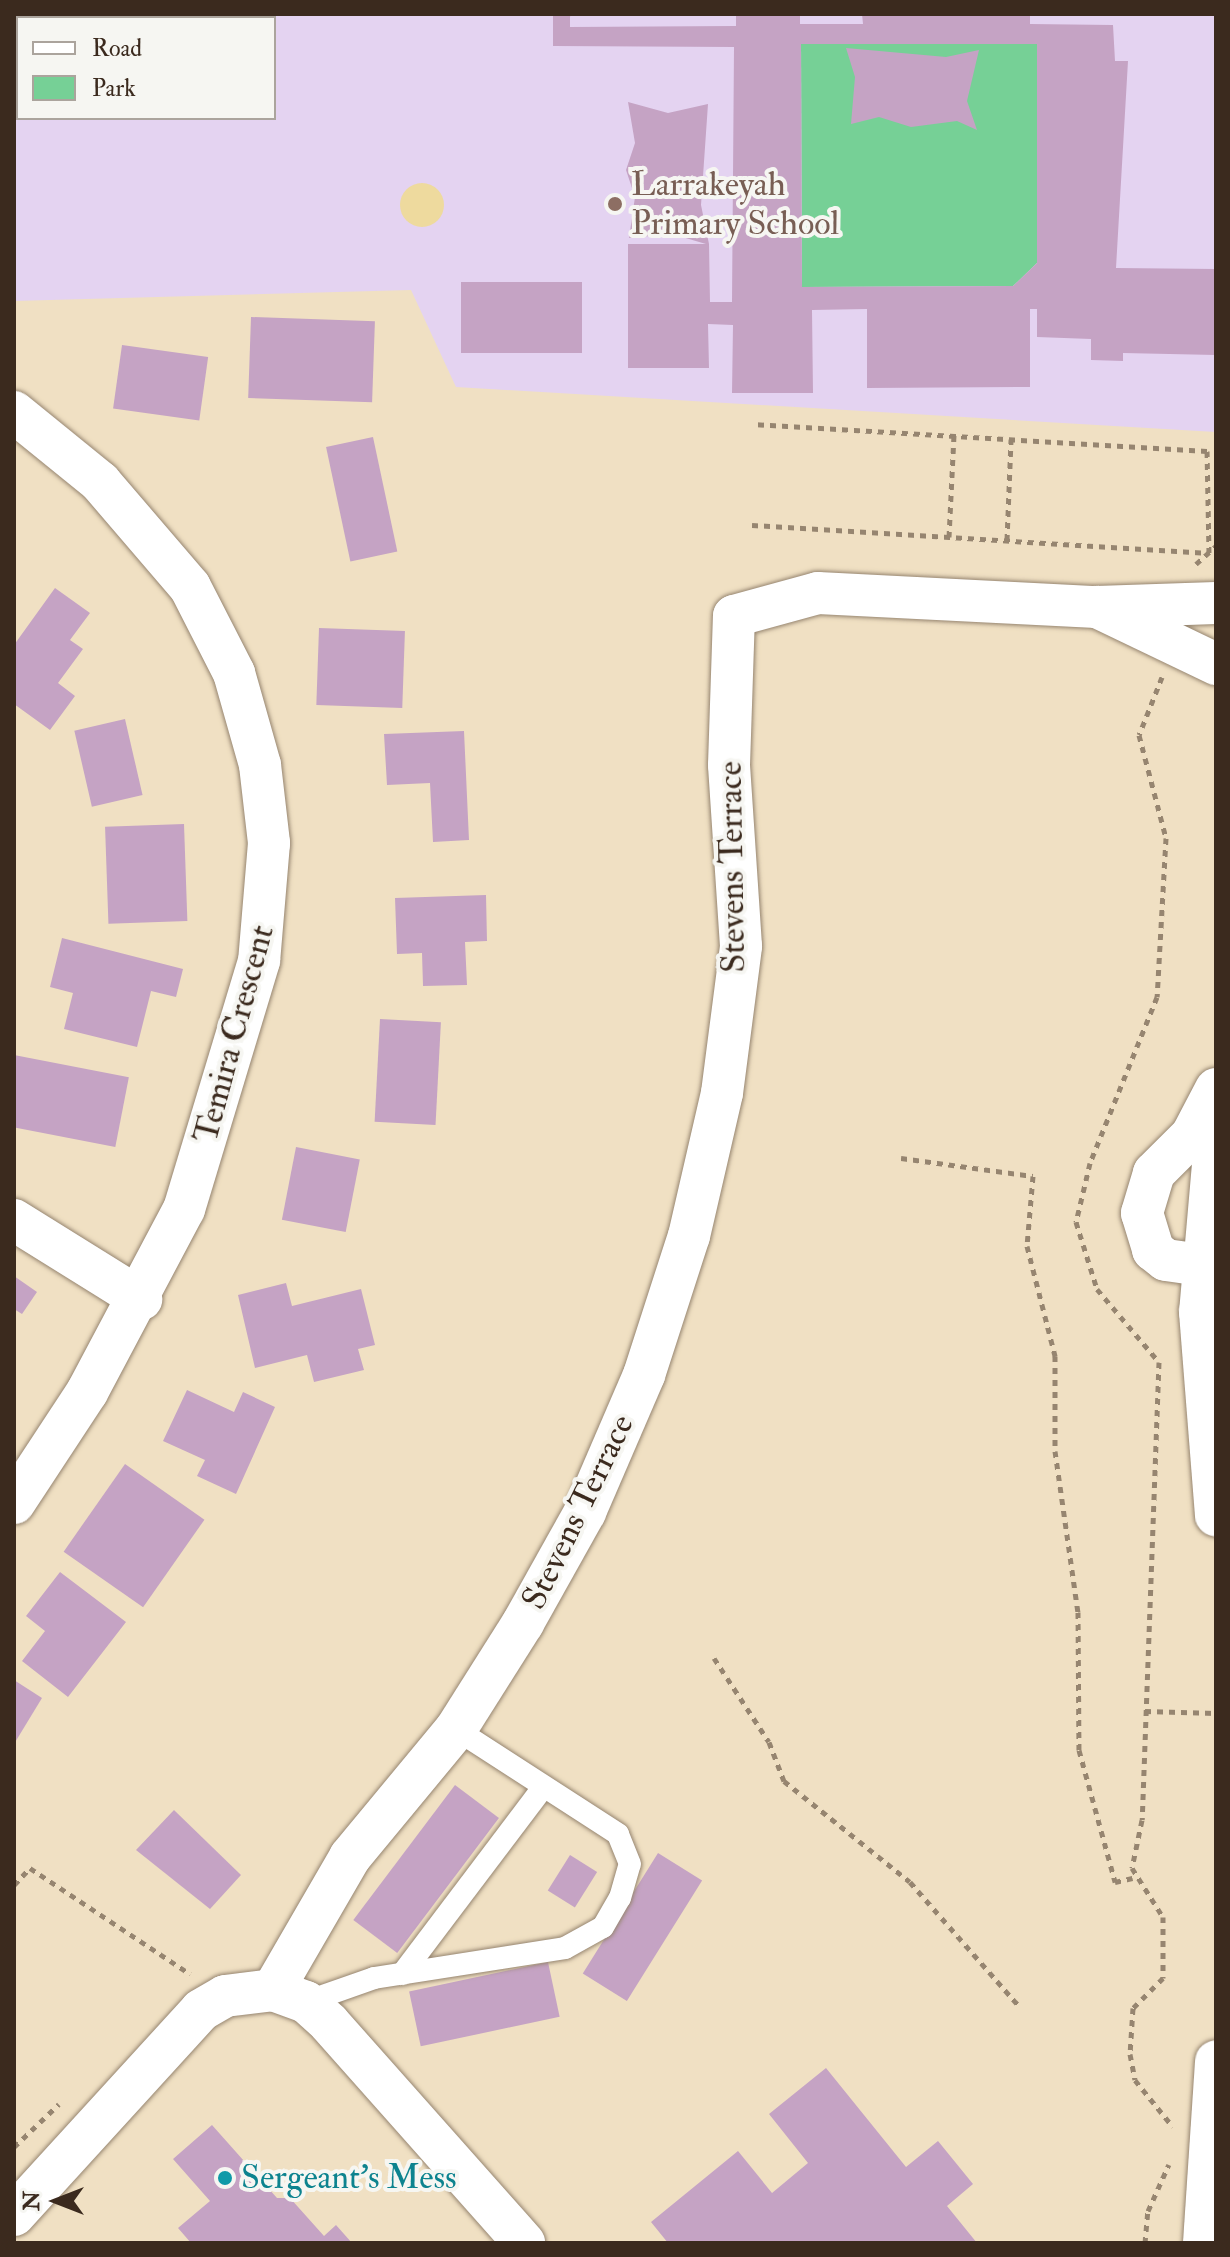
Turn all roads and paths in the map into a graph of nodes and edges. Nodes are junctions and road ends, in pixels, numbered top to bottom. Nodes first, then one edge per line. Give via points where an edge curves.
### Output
1 (14, 412) edge
2 (757, 424) dead end
3 (954, 435) junction
4 (1011, 439) junction
5 (752, 525) dead end
6 (949, 537) junction
7 (1007, 540) junction
8 (1216, 546) edge
9 (1209, 553) junction
10 (1201, 603) edge
11 (1097, 607) junction
12 (1177, 644) junction
13 (1216, 664) edge
14 (1216, 1089) edge
15 (1216, 1130) edge
16 (901, 1158) dead end
17 (14, 1220) edge
18 (1211, 1267) edge
19 (141, 1299) junction
20 (14, 1503) edge
21 (1216, 1515) edge
22 (714, 1658) dead end
23 (1145, 1711) junction
24 (1216, 1713) edge
25 (456, 1729) junction
26 (542, 1789) junction
27 (1133, 1878) junction
28 (14, 1885) edge
29 (402, 1974) junction
30 (204, 1983) dead end
31 (289, 1996) junction
32 (1019, 2006) dead end
33 (1216, 2061) edge
34 (1213, 2118) edge
35 (1175, 2141) dead end
36 (1173, 2156) dead end
37 (14, 2215) edge
38 (524, 2243) edge
39 (1145, 2243) edge
40 (1204, 2243) edge

1 - 19 street, Temira Crescent via 100,482 190,587 234,673 260,765 269,843 259,961 184,1209
2 - 3 path
3 - 4 path
3 - 6 path
4 - 7 path
4 - 9 path via 1207,451
5 - 6 path
6 - 7 path
7 - 9 path
8 - 9 path
9 - 10 path via 1185,574
10 - 11 street
11 - 12 street
11 - 25 street, Stevens Terrace via 818,593 734,616 729,765 741,946 722,1093 689,1236 644,1375 585,1512
12 - 13 street
12 - 23 path via 1139,735 1166,838 1157,997 1086,1173 1076,1222 1086,1270 1159,1362
14 - 18 street via 1192,1135 1154,1173 1142,1213 1153,1250 1178,1265
15 - 18 street
16 - 27 path via 1033,1176 1027,1246 1055,1356 1055,1451 1078,1612 1079,1750 1115,1882
17 - 19 street
18 - 21 street via 1200,1312
19 - 20 street, Temira Crescent
22 - 32 path via 791,1790 910,1882
23 - 24 path
23 - 27 path
25 - 26 lane
25 - 31 street, Stevens Terrace via 350,1857
26 - 29 lane
26 - 29 lane via 627,1846 620,1898 603,1927 565,1948
27 - 35 path via 1163,1917 1163,1978 1130,2017 1131,2069 1167,2116
28 - 30 path via 30,1868
29 - 31 lane
31 - 37 street via 225,1996 201,2010
31 - 38 street
33 - 34 street
34 - 40 street
36 - 39 path via 1148,2211

